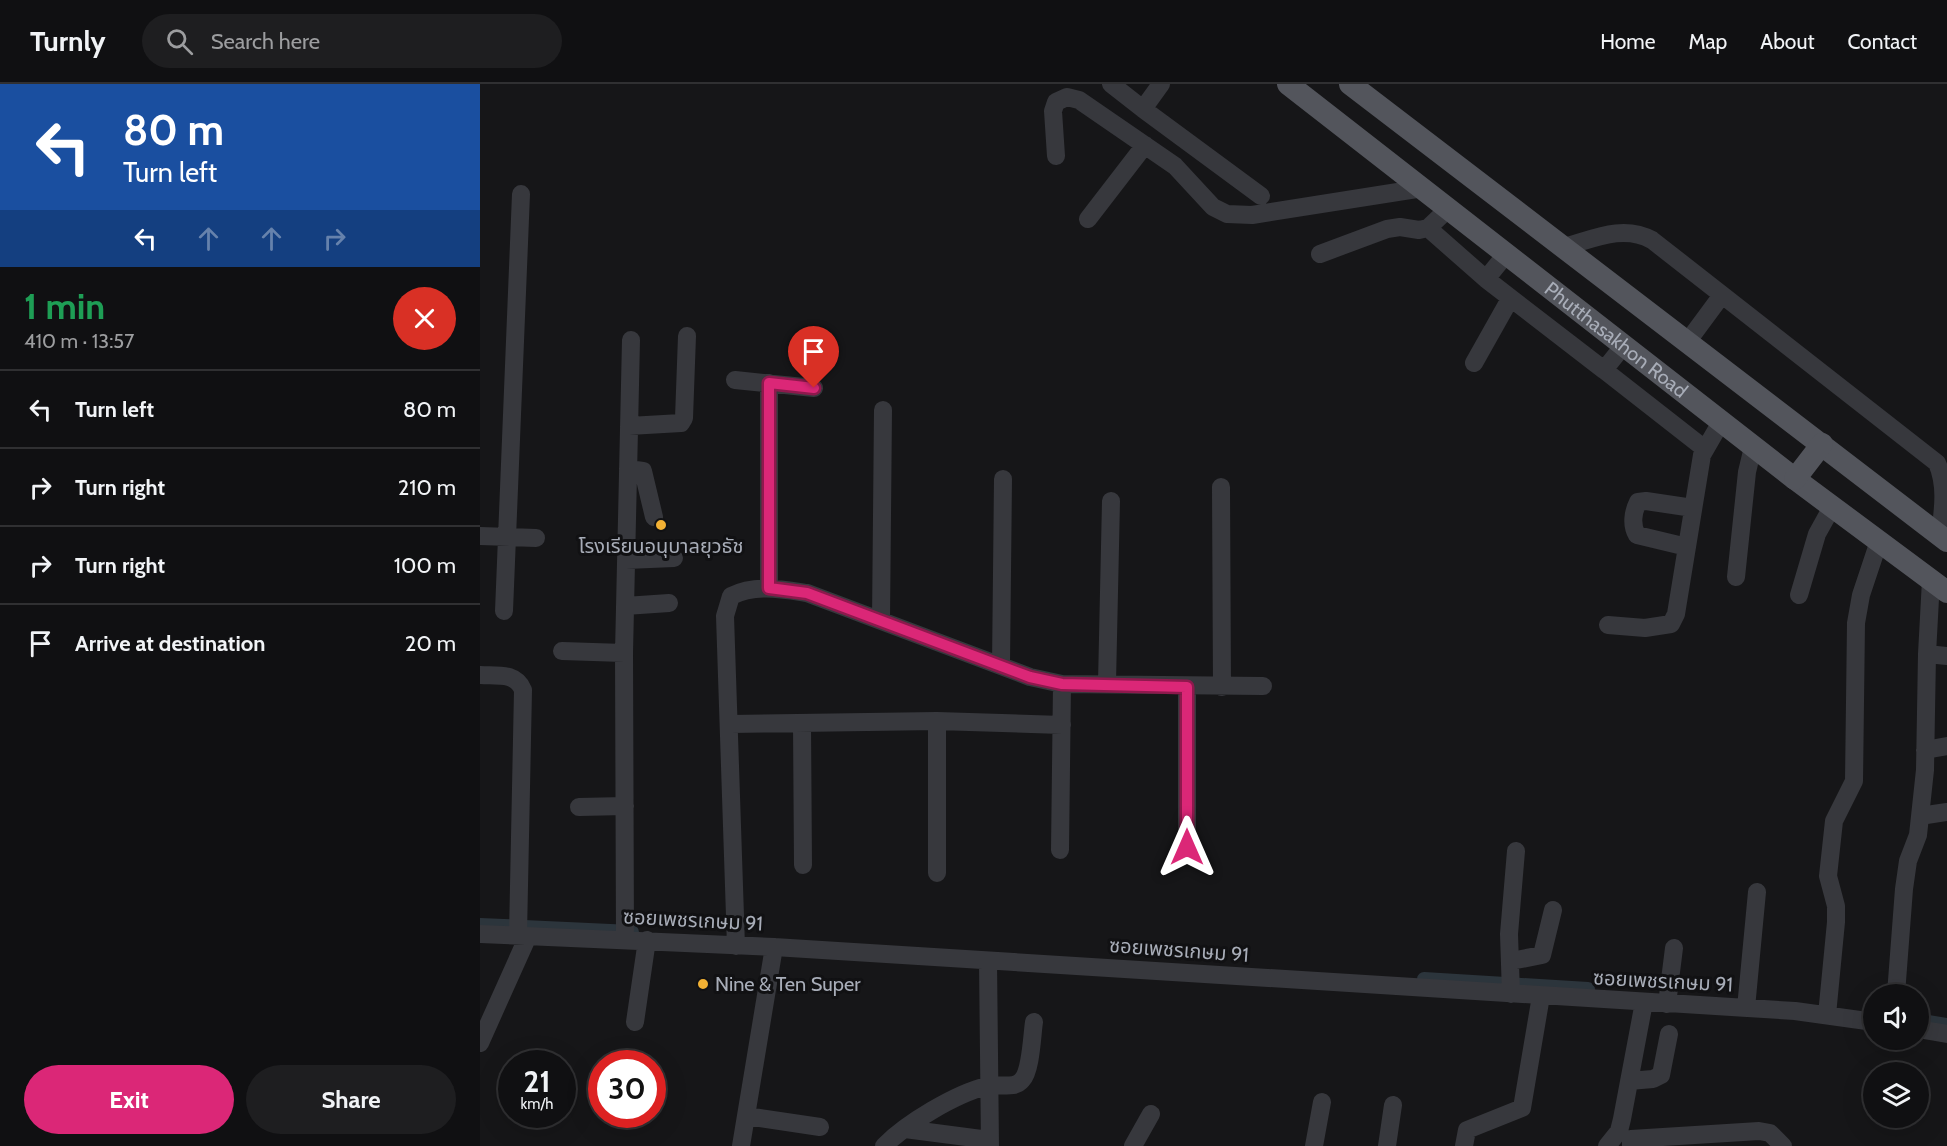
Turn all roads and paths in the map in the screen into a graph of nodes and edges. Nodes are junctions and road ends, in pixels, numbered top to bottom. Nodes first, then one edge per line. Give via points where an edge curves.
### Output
1 (1111, 84) edge
2 (1161, 84) edge
3 (1288, 84) edge
4 (1350, 84) edge
5 (1143, 109) junction
6 (1145, 146) junction
7 (1056, 156) dead end
8 (1424, 188) junction
9 (521, 194) dead end
10 (1261, 196) dead end
11 (1449, 208) junction
12 (1088, 219) dead end
13 (1428, 228) junction
14 (1564, 247) junction
15 (1507, 253) junction
16 (1320, 254) dead end
17 (1486, 279) junction
18 (1722, 295) junction
19 (1510, 299) junction
20 (687, 336) dead end
21 (631, 340) dead end
22 (1688, 341) junction
23 (1624, 345) junction
24 (1474, 363) dead end
25 (1604, 370) junction
26 (735, 380) dead end
27 (769, 383) junction
28 (814, 388) dead end
29 (883, 410) dead end
30 (1720, 422) junction
31 (629, 426) junction
32 (1822, 444) junction
33 (1754, 447) junction
34 (1705, 449) junction
35 (628, 469) junction
36 (1003, 479) dead end
37 (1795, 479) junction
38 (1221, 487) dead end
39 (1111, 501) dead end
40 (1832, 507) junction
41 (1693, 508) junction
42 (654, 516) dead end
43 (480, 536) edge
44 (507, 537) junction
45 (536, 538) dead end
46 (1943, 538) edge
47 (1879, 541) junction
48 (1687, 547) junction
49 (674, 558) dead end
50 (626, 560) junction
51 (1736, 577) dead end
52 (1939, 586) edge
53 (769, 588) junction
54 (1799, 595) dead end
55 (669, 603) dead end
56 (625, 606) junction
57 (504, 611) dead end
58 (881, 620) junction
59 (1608, 625) dead end
60 (562, 651) dead end
61 (624, 653) junction
62 (1927, 654) junction
63 (1947, 656) edge
64 (1001, 665) junction
65 (480, 675) edge
66 (1107, 683) junction
67 (1062, 684) junction
68 (1263, 686) dead end
69 (1187, 687) junction
70 (1222, 687) junction
71 (937, 721) junction
72 (730, 724) junction
73 (802, 724) junction
74 (1062, 725) junction
75 (1947, 746) edge
76 (1925, 750) junction
77 (625, 806) junction
78 (579, 807) dead end
79 (1947, 812) edge
80 (1920, 816) junction
81 (1187, 847) dead end
82 (1060, 850) dead end
83 (1516, 851) dead end
84 (803, 865) dead end
85 (937, 873) dead end
86 (1757, 892) dead end
87 (1553, 910) dead end
88 (736, 932) junction
89 (480, 934) edge
90 (523, 936) junction
91 (625, 939) junction
92 (647, 940) junction
93 (774, 947) junction
94 (1674, 948) dead end
95 (988, 961) junction
96 (1511, 976) junction
97 (1897, 984) edge
98 (1668, 992) junction
99 (1541, 996) junction
100 (1747, 998) junction
101 (1644, 1002) junction
102 (1827, 1002) junction
103 (1863, 1017) edge
104 (635, 1022) dead end
105 (1034, 1022) dead end
106 (1929, 1031) edge
107 (1669, 1034) dead end
108 (1947, 1034) edge
109 (480, 1043) edge
110 (1629, 1081) junction
111 (988, 1085) junction
112 (1322, 1102) dead end
113 (1393, 1105) dead end
114 (1151, 1113) dead end
115 (746, 1116) junction
116 (820, 1127) dead end
117 (905, 1129) junction
118 (1631, 1143) edge
119 (990, 1144) edge
120 (1609, 1144) edge
121 (741, 1146) edge
122 (884, 1146) edge
123 (1133, 1146) edge
124 (1314, 1146) edge
125 (1387, 1146) edge
126 (1464, 1146) edge
127 (1783, 1146) edge

1 - 5 street
2 - 5 street
3 - 8 main road, Phutthasakhon Road
4 - 14 main road, Phutthasakhon Road
5 - 10 street
6 - 7 street via 1079,100 1067,97 1056,102 1053,111
6 - 8 street via 1186,176 1213,207 1227,214 1252,215
6 - 12 street
8 - 11 main road, Phutthasakhon Road
9 - 44 street
11 - 13 street
11 - 15 main road, Phutthasakhon Road
13 - 16 street via 1387,229
13 - 17 street
14 - 18 street via 1616,232 1640,234
14 - 22 main road, Phutthasakhon Road
15 - 17 street
15 - 23 main road, Phutthasakhon Road
17 - 19 street
18 - 22 street
18 - 46 street via 1937,463 1945,475
19 - 24 street
19 - 25 street
20 - 31 street via 681,423
21 - 31 street
22 - 32 main road, Phutthasakhon Road
23 - 25 street
23 - 30 main road, Phutthasakhon Road
25 - 34 street
26 - 27 street
27 - 28 street
27 - 53 street
29 - 58 street
30 - 33 main road, Phutthasakhon Road
30 - 34 street
31 - 35 street
32 - 37 main road
32 - 46 main road, Phutthasakhon Road
33 - 37 main road, Phutthasakhon Road
33 - 51 street via 1747,472
34 - 41 street
35 - 42 street via 644,471
35 - 50 street
36 - 64 street
37 - 40 main road, Phutthasakhon Road
38 - 70 street
39 - 66 street
40 - 47 main road, Phutthasakhon Road
40 - 54 street via 1817,534
41 - 48 street
41 - 48 street via 1646,501 1638,502 1634,509 1633,528 1637,535
43 - 44 street
44 - 45 street
44 - 57 street
47 - 52 main road, Phutthasakhon Road
47 - 102 street via 1856,623 1854,781 1834,821 1828,876 1836,922
48 - 59 street via 1671,624 1645,628
49 - 50 street
50 - 56 street
52 - 62 street
53 - 58 street via 807,593
53 - 72 street via 730,596 726,616
55 - 56 street
56 - 61 street
58 - 64 street
60 - 61 street
61 - 77 street
62 - 63 street
62 - 76 street
64 - 67 street
65 - 90 street via 513,677 520,681 523,690
66 - 67 street
66 - 69 street
67 - 74 street
68 - 70 street
69 - 70 street
69 - 81 street
71 - 73 street
71 - 74 street
71 - 85 street
72 - 73 street
72 - 88 street
73 - 84 street
74 - 82 street
75 - 76 street
76 - 80 street
77 - 78 street
77 - 91 street
79 - 80 street
80 - 97 street via 1906,873
83 - 96 street via 1509,934
86 - 100 street
87 - 96 street via 1542,955
88 - 92 street, ซอยเพชรเกษม 91
88 - 93 street, ซอยเพชรเกษม 91
89 - 90 street, ซอยเพชรเกษม 91
90 - 91 street, ซอยเพชรเกษม 91
90 - 109 street
91 - 92 street, ซอยเพชรเกษม 91
92 - 104 street
93 - 95 street, ซอยเพชรเกษม 91
93 - 115 street
94 - 98 street
95 - 96 street, ซอยเพชรเกษม 91
95 - 111 street
96 - 99 street, ซอยเพชรเกษม 91
98 - 100 street, ซอยเพชรเกษม 91
98 - 101 street, ซอยเพชรเกษม 91
99 - 101 street, ซอยเพชรเกษม 91
99 - 126 street via 1522,1108 1467,1130
100 - 102 street, ซอยเพชรเกษม 91
101 - 110 street
102 - 103 street, ซอยเพชรเกษม 91
105 - 111 street via 1026,1074 1021,1082
106 - 108 street
107 - 110 street via 1661,1075
110 - 120 street via 1620,1125
111 - 117 street
111 - 119 street
112 - 124 street
113 - 125 street
114 - 123 street
115 - 116 street
115 - 121 street
117 - 119 street
117 - 122 street
118 - 120 street
118 - 127 street via 1759,1131 1770,1133

